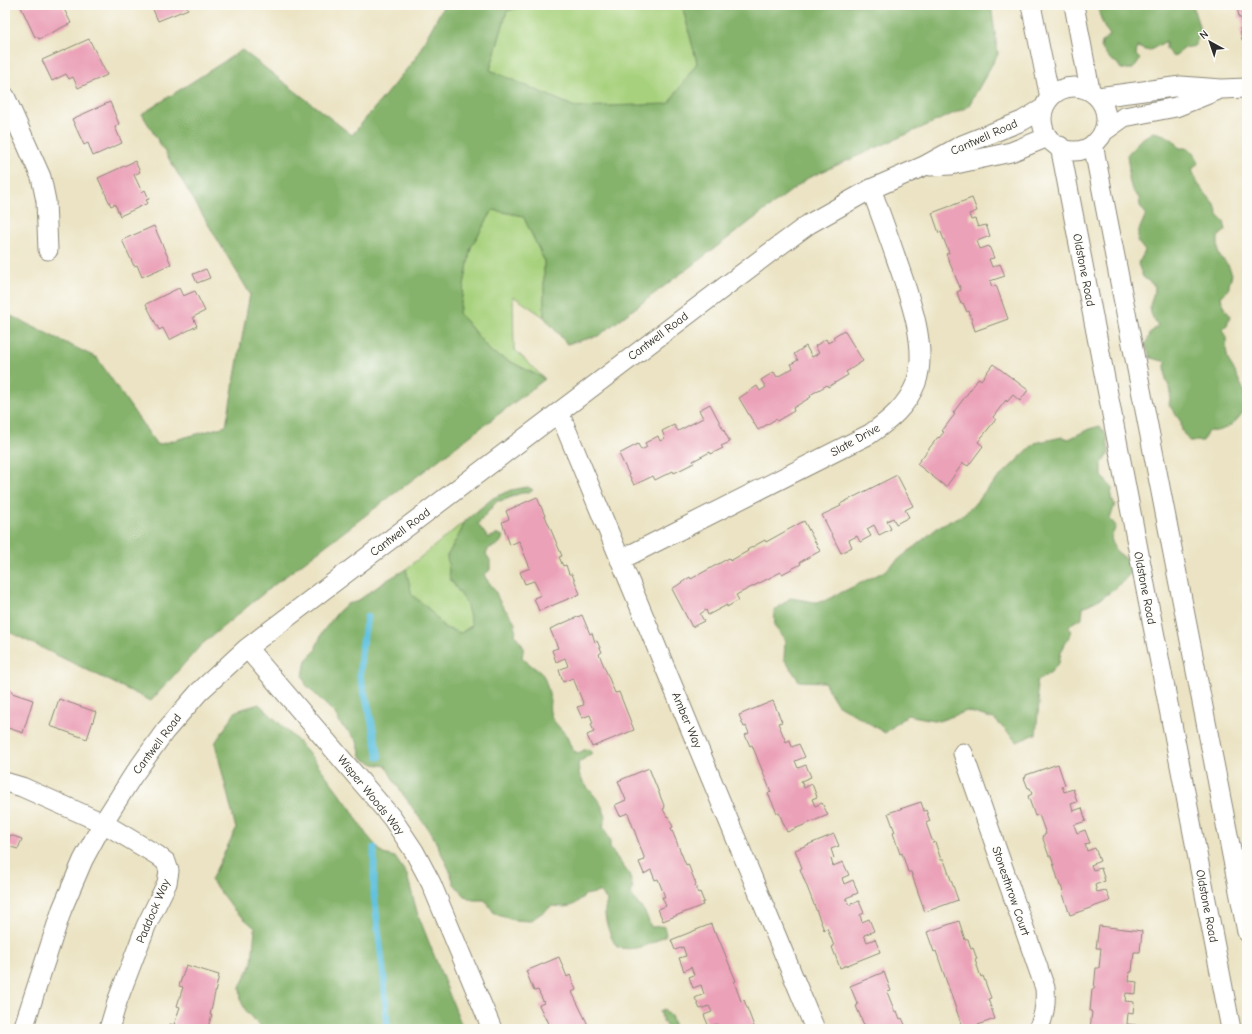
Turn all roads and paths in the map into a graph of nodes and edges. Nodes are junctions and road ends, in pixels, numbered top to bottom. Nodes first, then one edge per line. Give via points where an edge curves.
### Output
1 (1031, 5) edge
2 (1074, 5) edge
3 (1247, 88) edge
4 (1221, 89) junction
5 (1094, 94) junction
6 (5, 96) edge
7 (1047, 103) junction
8 (1098, 138) junction
9 (1054, 142) junction
10 (924, 166) junction
11 (872, 189) junction
12 (48, 250) dead end
13 (559, 412) junction
14 (620, 560) junction
15 (247, 648) junction
16 (964, 753) dead end
17 (5, 782) edge
18 (103, 823) junction
19 (1247, 932) edge
20 (23, 1029) edge
21 (109, 1029) edge
22 (492, 1029) edge
23 (816, 1029) edge
24 (1038, 1029) edge
25 (1231, 1029) edge

1 - 7 street
2 - 5 street
3 - 4 street
4 - 5 street via 1181,86
4 - 8 street via 1176,107 1124,117
5 - 7 street via 1079,87 1068,87 1058,91
5 - 8 street via 1104,106 1106,117 1105,127
6 - 12 street via 41,177 46,201
7 - 9 street via 1042,118 1044,128
7 - 10 street, Cantwell Road via 1022,121 962,145
8 - 9 street via 1084,148 1074,150 1064,149
8 - 19 street
9 - 10 street, Cantwell Road via 951,165
9 - 25 street, Oldstone Road
10 - 11 street, Cantwell Road
11 - 13 street, Cantwell Road via 809,224
11 - 14 street, Slate Drive via 911,302 919,337 920,363 916,382 907,401 890,421 870,434
13 - 14 street, Amber Way
13 - 15 street, Cantwell Road
14 - 23 street, Amber Way
15 - 18 street, Cantwell Road via 200,692 165,731
15 - 22 street, Wisper Woods Way via 392,818 414,851 431,883
16 - 24 street, Stonesthrow Court via 1045,988 1046,1004
17 - 18 street
18 - 20 street, Cantwell Road via 83,860 62,909
18 - 21 street, Paddock Way via 157,855 166,862 169,871 167,883 143,933

